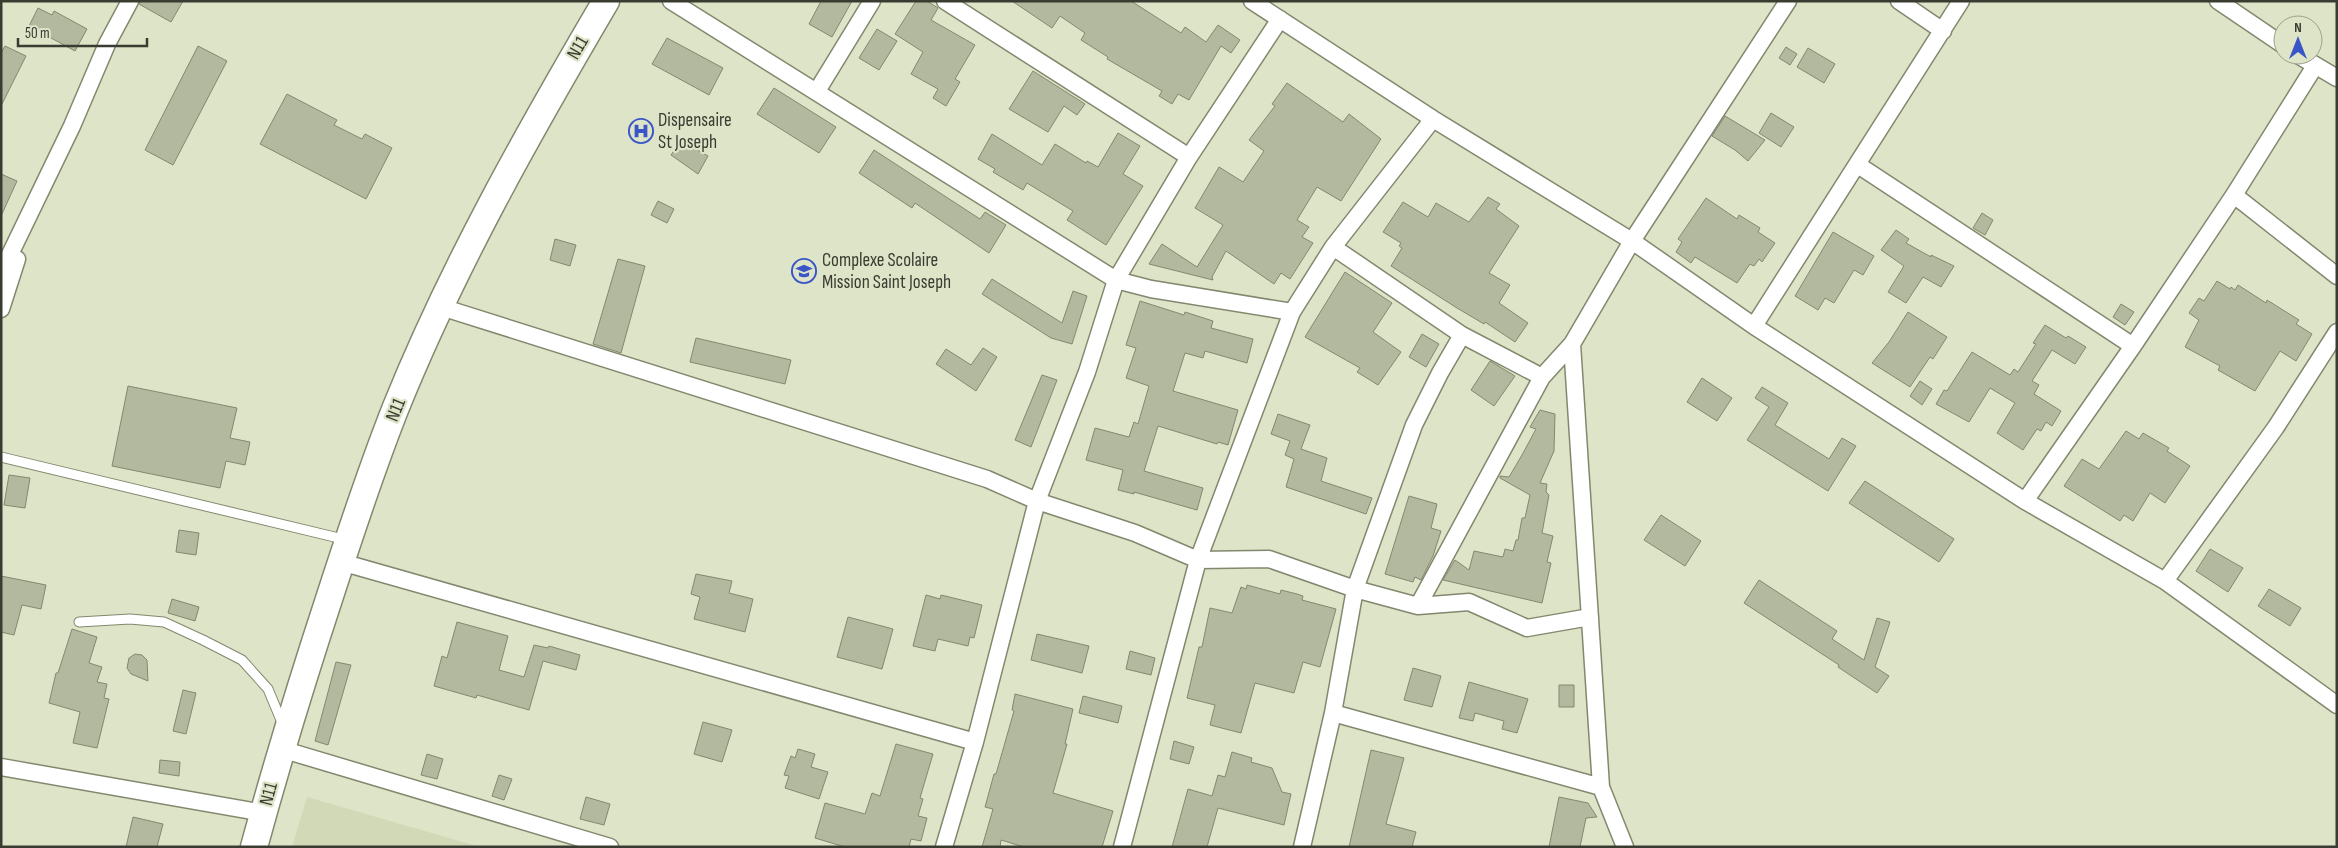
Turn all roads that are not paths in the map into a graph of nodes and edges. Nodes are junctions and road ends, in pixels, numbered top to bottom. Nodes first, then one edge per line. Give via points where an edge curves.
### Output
1 (130, 1) edge
2 (606, 1) edge
3 (671, 1) edge
4 (872, 1) edge
5 (945, 1) edge
6 (1252, 1) edge
7 (1788, 1) edge
8 (1899, 1) edge
9 (1961, 1) edge
10 (2218, 1) edge
11 (1280, 19) junction
12 (1943, 31) junction
13 (2273, 38) edge
14 (2315, 66) joint
15 (2337, 78) edge
16 (817, 91) junction
17 (1433, 119) junction
18 (1189, 157) junction
19 (1858, 164) junction
20 (2234, 195) junction
21 (33, 206) junction
22 (1632, 241) junction
23 (1333, 247) junction
24 (1, 273) edge
25 (2337, 276) edge
26 (1116, 280) junction
27 (441, 307) junction
28 (1, 309) edge
29 (1292, 312) junction
30 (1754, 326) junction
31 (2337, 332) edge
32 (1462, 335) junction
33 (1572, 344) junction
34 (2133, 346) junction
35 (1542, 377) junction
36 (1, 458) edge
37 (1037, 501) junction
38 (2025, 501) junction
39 (344, 551) junction
40 (1198, 560) junction
41 (2165, 581) junction
42 (1355, 589) junction
43 (1418, 606) junction
44 (1590, 617) junction
45 (79, 622) dead end
46 (2337, 704) edge
47 (1333, 713) junction
48 (284, 740) junction
49 (975, 742) junction
50 (1, 767) edge
51 (1601, 787) junction
52 (264, 813) junction
53 (254, 847) edge
54 (610, 847) edge
55 (944, 847) edge
56 (1122, 847) edge
57 (1302, 847) edge
58 (1625, 847) edge

1 - 21 street
2 - 27 main road, N11 via 532,127
3 - 16 street
4 - 16 street
5 - 18 street
6 - 11 street
7 - 22 street
8 - 12 street
9 - 12 street
10 - 13 street
11 - 17 street
11 - 18 street
12 - 19 street
14 - 15 street
14 - 20 street
16 - 26 street
17 - 22 street
17 - 23 street
18 - 26 street
19 - 30 street
19 - 34 street
20 - 25 street
20 - 34 street
21 - 24 street
21 - 28 street
22 - 30 street
22 - 33 street
23 - 29 street
23 - 32 street
26 - 29 street
26 - 37 street via 1087,372
27 - 37 street via 987,479
27 - 39 main road, N11 via 397,405
29 - 40 street
30 - 38 street
31 - 41 street via 2276,427
32 - 35 street
32 - 42 street via 1414,425
33 - 35 street
33 - 44 street
34 - 38 street
35 - 43 street
36 - 39 lane
37 - 40 street via 1135,533
37 - 49 street
38 - 41 street
39 - 48 main road, N11
39 - 49 street
40 - 42 street via 1269,559
40 - 56 street
41 - 46 street
42 - 43 street
42 - 47 street
43 - 44 street via 1469,602 1527,628
44 - 51 street
45 - 48 lane via 130,618 164,622 242,660 268,690
47 - 51 street
47 - 57 street
48 - 52 main road, N11
48 - 54 street
49 - 55 street
50 - 52 street
51 - 58 street
52 - 53 main road, N11

